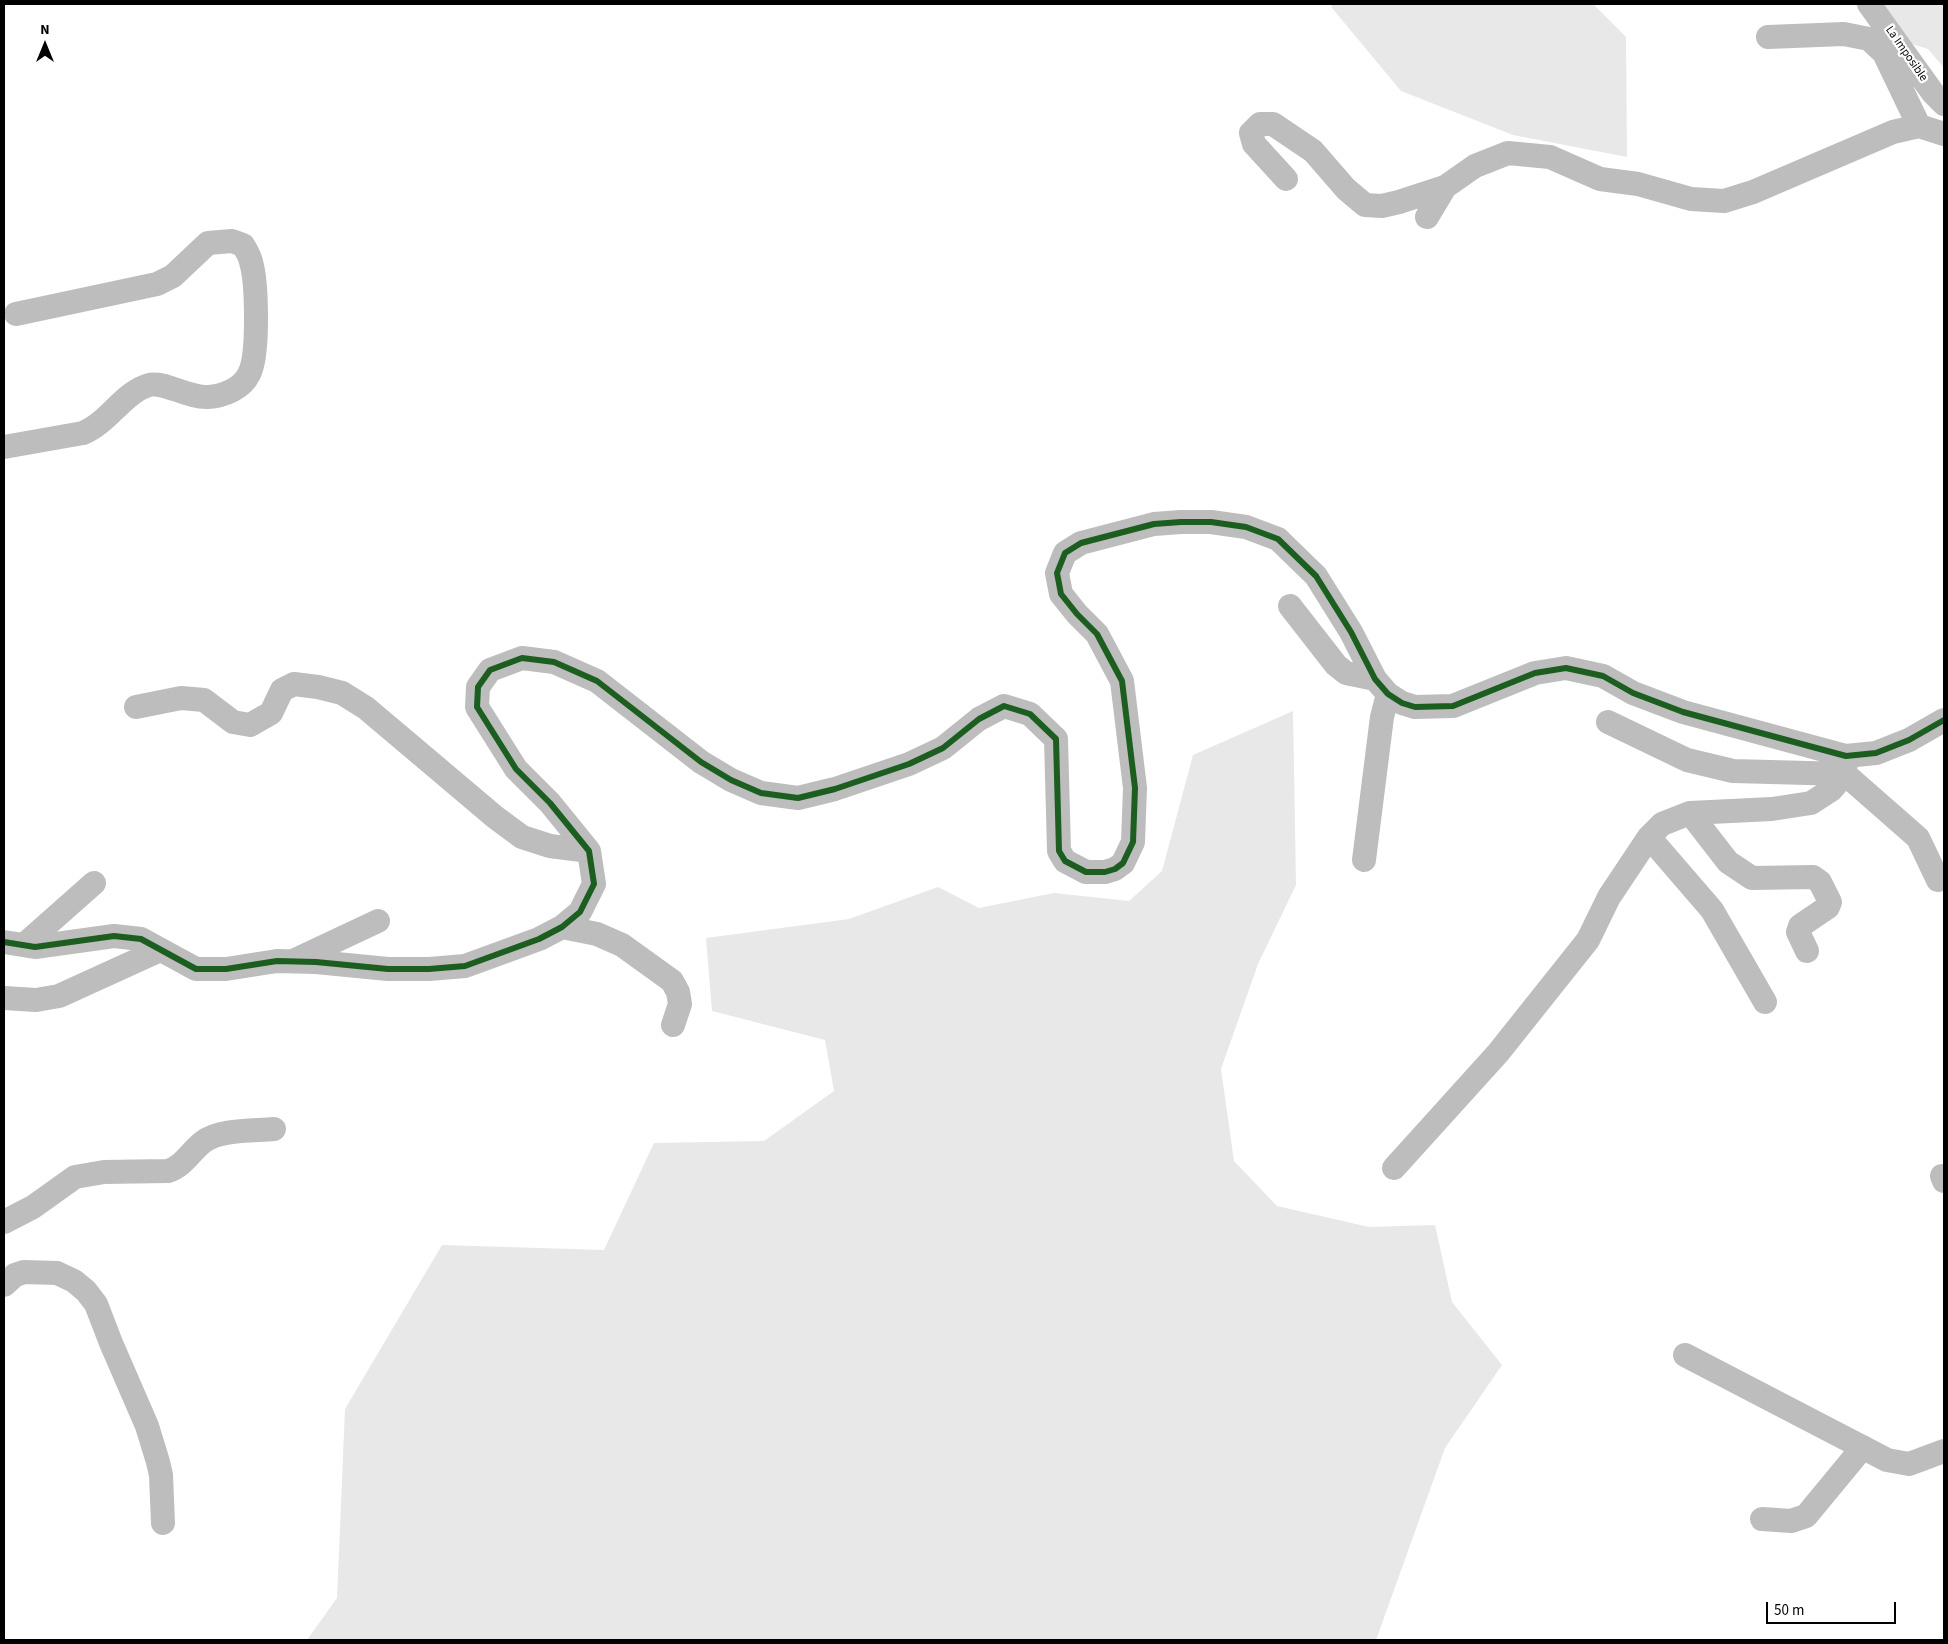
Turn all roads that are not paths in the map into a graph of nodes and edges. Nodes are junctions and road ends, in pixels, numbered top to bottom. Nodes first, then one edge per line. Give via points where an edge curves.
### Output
1 (1869, 4) edge
2 (1768, 36) dead end
3 (1944, 104) edge
4 (1919, 126) junction
5 (1944, 134) edge
6 (1286, 179) dead end
7 (1444, 187) junction
8 (1427, 217) dead end
9 (16, 314) dead end
10 (4, 447) edge
11 (1290, 606) dead end
12 (1381, 686) junction
13 (136, 707) dead end
14 (1944, 720) edge
15 (1608, 722) dead end
16 (1846, 765) junction
17 (1690, 813) junction
18 (1649, 837) junction
19 (589, 851) junction
20 (1364, 860) dead end
21 (1938, 880) dead end
22 (94, 883) dead end
23 (378, 921) dead end
24 (562, 927) junction
25 (14, 944) edge
26 (160, 950) junction
27 (1807, 951) dead end
28 (291, 962) junction
29 (4, 998) edge
30 (1765, 1002) dead end
31 (673, 1025) dead end
32 (274, 1129) dead end
33 (1394, 1168) dead end
34 (4, 1222) edge
35 (4, 1284) edge
36 (1685, 1355) dead end
37 (1863, 1447) junction
38 (1944, 1451) edge
39 (1762, 1519) dead end
40 (163, 1523) dead end

1 - 3 street, La Imposible
2 - 4 street via 1844,34 1869,39 1884,53
4 - 5 street
4 - 7 street via 1893,132 1754,192 1724,201 1691,199 1638,184 1600,179 1550,157 1508,153 1475,166
6 - 7 street via 1254,144 1251,133 1260,124 1273,124 1313,151 1346,189 1365,204 1382,206
7 - 8 street
9 - 10 street via 158,284 173,276 208,243 232,241 243,244 251,262 256,297 254,364 241,385 228,393 191,396 158,384 149,385 83,434
11 - 12 street via 1336,665 1346,673
12 - 16 street via 1402,703 1415,707 1454,706 1535,673 1566,668 1604,676 1633,693 1683,712
12 - 19 street via 1316,576 1278,539 1262,532 1210,522 1163,523 1081,542 1064,553 1057,573 1061,594 1097,634 1122,681 1134,788 1133,842 1123,863 1115,869 1094,874 1076,869 1064,861 1058,851 1056,739 1030,714 1004,706 979,719 943,748 908,764 798,798 761,793 731,780 701,762 597,681 554,662 522,658 490,670 478,687 477,707 516,770 550,803
12 - 20 street via 1382,716
13 - 19 street via 181,698 204,700 234,722 250,725 271,713 282,690 294,684 342,693 366,708 522,837 550,846
14 - 16 street via 1909,740
15 - 16 street via 1687,760 1733,771
16 - 17 street via 1832,790 1811,803 1772,809
16 - 21 street via 1918,838
17 - 18 street via 1662,824
17 - 27 street via 1728,862 1752,878 1813,877 1820,882 1830,902 1828,907 1800,926 1798,932
18 - 30 street via 1712,910
18 - 33 street via 1609,897 1588,940 1498,1053
19 - 24 street via 594,884 580,912
22 - 25 street
23 - 28 street
24 - 28 street via 532,942 466,966 429,969
24 - 31 street via 597,934 622,945 672,981 680,1004
25 - 26 street via 35,947 114,936 141,939
26 - 28 street via 196,969
26 - 29 street via 59,996 36,1000
32 - 34 street via 216,1134 204,1141 178,1168 168,1171 104,1172 75,1177
35 - 40 street via 15,1274 24,1272 57,1273 74,1281 96,1304 147,1426 161,1475
36 - 37 street
37 - 38 street via 1887,1460 1909,1464
37 - 39 street via 1806,1516 1791,1521

